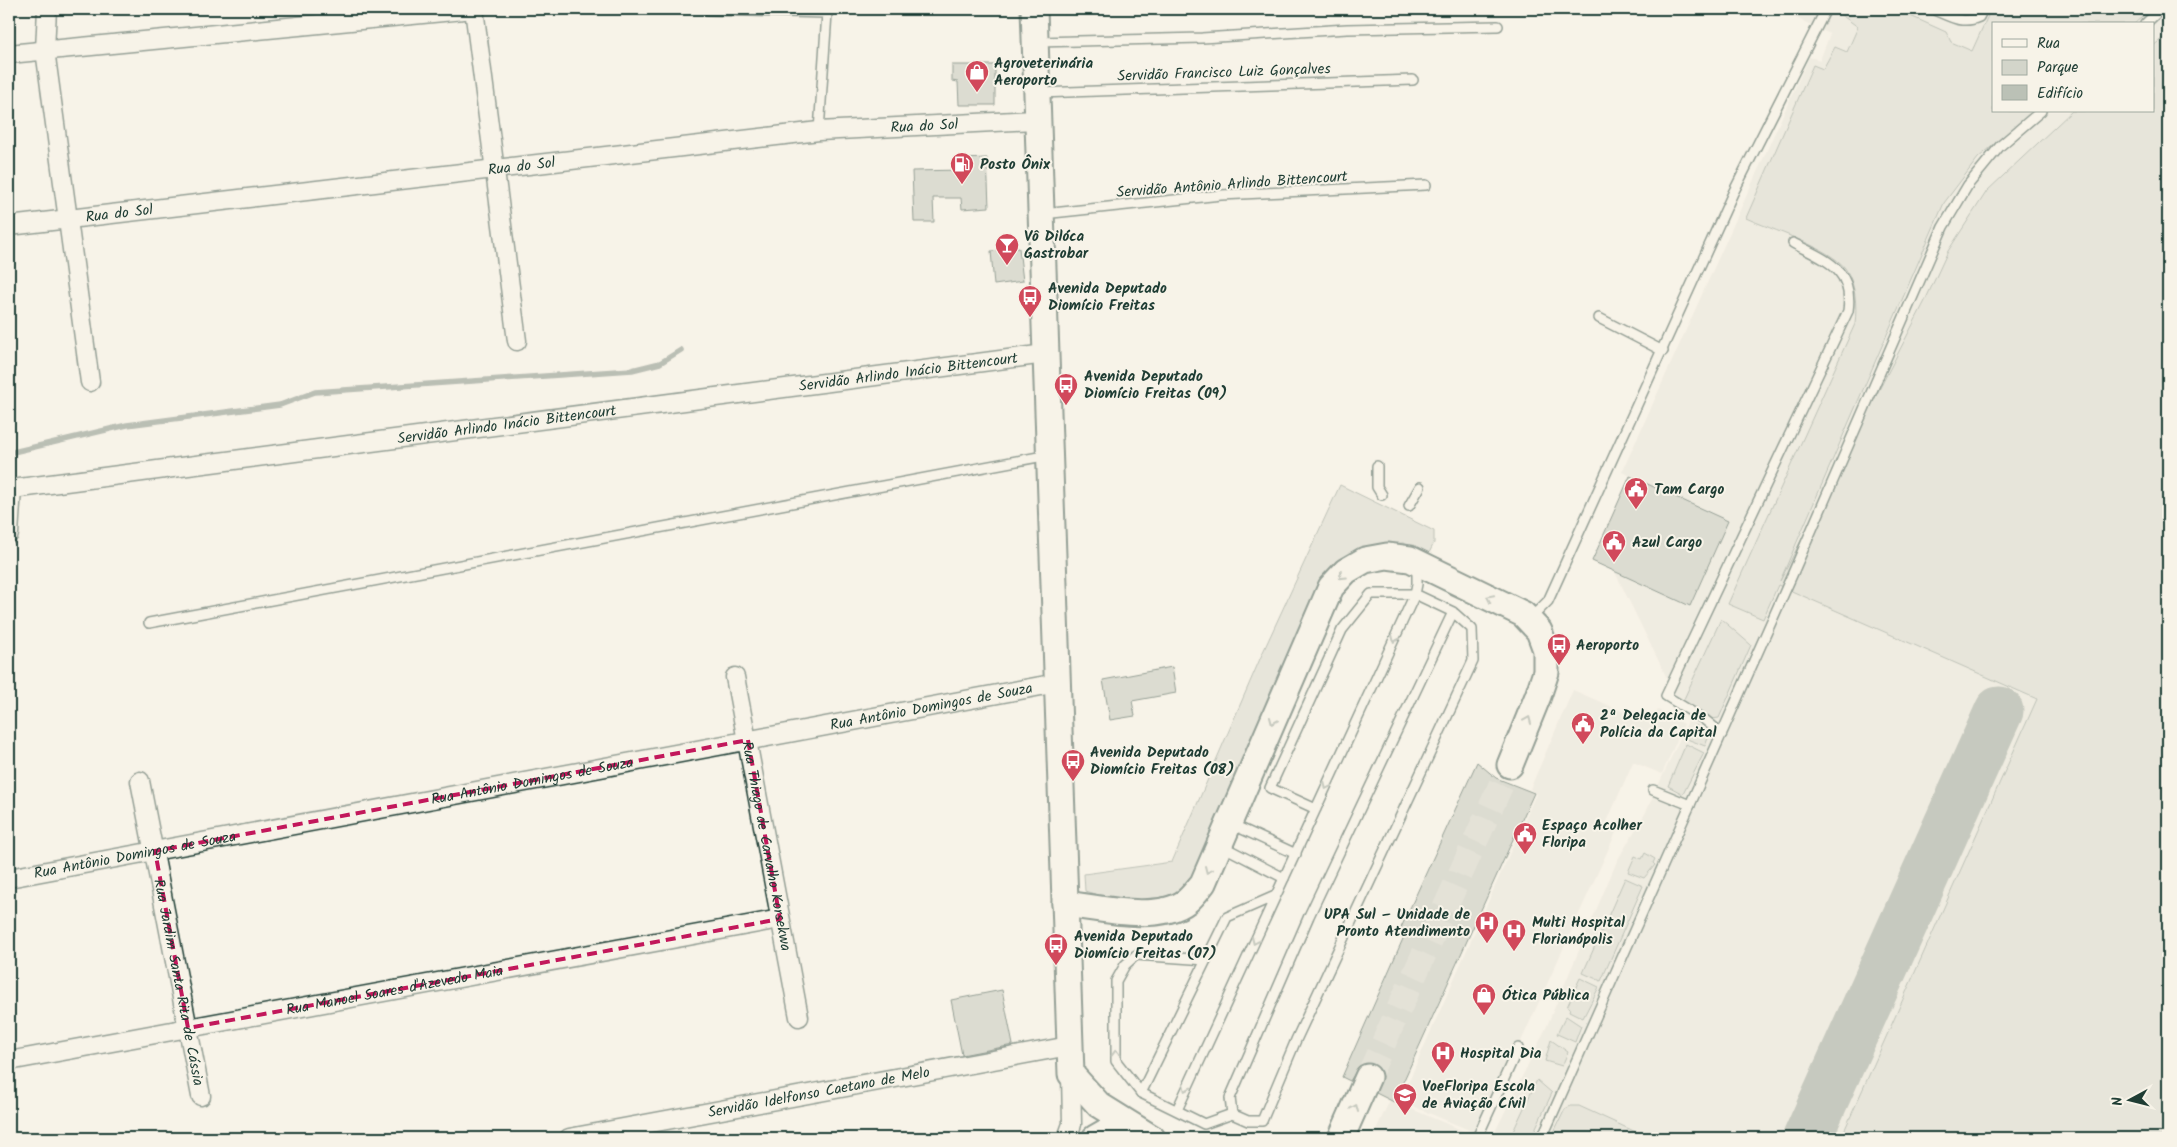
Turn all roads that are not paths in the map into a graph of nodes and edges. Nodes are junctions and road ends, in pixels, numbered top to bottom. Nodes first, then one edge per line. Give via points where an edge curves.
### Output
1 (46, 9) edge
2 (474, 9) edge
3 (1034, 9) edge
4 (1826, 9) edge
5 (1932, 9) edge
6 (1983, 9) edge
7 (2161, 9) edge
8 (708, 10) dead end
9 (2147, 22) edge
10 (1498, 26) dead end
11 (1034, 42) junction
12 (45, 50) junction
13 (9, 54) edge
14 (1413, 80) dead end
15 (1036, 93) junction
16 (2040, 112) edge
17 (1036, 120) junction
18 (819, 131) junction
19 (494, 169) junction
20 (1426, 185) dead end
21 (1040, 214) junction
22 (68, 219) junction
23 (9, 226) edge
24 (1793, 243) dead end
25 (1599, 318) dead end
26 (517, 341) dead end
27 (1663, 351) junction
28 (1045, 354) junction
29 (90, 382) dead end
30 (1049, 454) junction
31 (1377, 466) dead end
32 (1420, 486) dead end
33 (1382, 495) dead end
34 (1409, 506) dead end
35 (9, 534) edge
36 (1417, 562) junction
37 (1415, 594) junction
38 (1453, 612) junction
39 (1523, 614) junction
40 (149, 623) dead end
41 (735, 677) dead end
42 (1057, 683) junction
43 (1722, 734) junction
44 (748, 740) junction
45 (1510, 765) tunnel mouth
46 (140, 781) dead end
47 (1653, 790) dead end
48 (1690, 805) junction
49 (1316, 809) junction
50 (1229, 823) junction
51 (1219, 845) junction
52 (155, 851) junction
53 (1296, 854) junction
54 (9, 878) edge
55 (1284, 878) junction
56 (1275, 896) junction
57 (1065, 904) junction
58 (780, 919) junction
59 (1206, 960) junction
60 (798, 1017) dead end
61 (188, 1028) junction
62 (1069, 1046) junction
63 (1518, 1048) dead end
64 (9, 1061) edge
65 (1071, 1074) junction
66 (1368, 1077) tunnel mouth
67 (1142, 1093) junction
68 (201, 1096) dead end
69 (1177, 1110) junction
70 (1232, 1114) junction
71 (1131, 1126) junction
72 (1072, 1133) edge
73 (569, 1138) edge
74 (1095, 1138) edge
75 (1152, 1138) edge
76 (1342, 1138) edge
77 (1477, 1138) edge
78 (1542, 1138) edge

1 - 12 street
2 - 12 street
2 - 19 street
3 - 11 street
4 - 27 lane via 1733,193
5 - 6 lane via 1969,22 1979,17
7 - 9 lane
8 - 18 lane via 827,13
10 - 11 lane
11 - 15 street
12 - 13 street
12 - 22 street
14 - 15 lane, Servidão Francisco Luiz Gonçalves
15 - 17 street
16 - 43 lane via 2000,146 1968,185 1943,228
17 - 18 street, Rua do Sol
17 - 21 street
18 - 19 street, Rua do Sol
19 - 22 street, Rua do Sol
19 - 26 street
20 - 21 lane, Servidão Antônio Arlindo Bittencourt via 1221,195
21 - 28 street
22 - 23 street, Rua do Sol
22 - 29 street
24 - 43 lane via 1833,264 1848,285 1850,298 1848,311 1666,696
25 - 27 lane
27 - 39 lane via 1548,601 1537,612
28 - 30 street
28 - 35 street, Servidão Arlindo Inácio Bittencourt via 12,489
30 - 40 lane
30 - 42 street
31 - 33 lane via 1377,487
32 - 34 lane
36 - 37 lane
39 -> 36 street
36 -> 50 street via 1387,556 1365,560 1346,571 1330,587
37 - 38 lane
37 -> 49 lane
37 - 49 lane via 1371,594 1342,630 1270,788
38 - 70 lane via 1305,925 1230,1098
38 - 70 lane via 1472,629 1473,661 1296,1040 1262,1121 1248,1121
45 -> 39 street via 1546,672 1546,650 1538,631
41 - 44 street, Rua Thiago de Carvalho Korsekwa
42 - 44 street, Rua Antônio Domingos de Souza
42 - 57 street
43 - 48 lane
44 - 52 street, Rua Antônio Domingos de Souza
44 - 58 street, Rua Thiago de Carvalho Korsekwa
46 - 52 street, Rua Jardim Santa Rita de Cássia
47 - 48 lane
48 - 78 lane
49 - 53 lane
50 - 51 street
50 - 53 lane
51 - 55 lane
51 -> 57 street via 1203,883 1187,901 1168,911 1143,913
52 - 54 street, Rua Antônio Domingos de Souza
52 - 61 street, Rua Jardim Santa Rita de Cássia
53 - 55 lane
55 - 56 lane
56 - 59 lane via 1227,917
56 -> 69 lane
57 - 62 street
58 - 60 street, Rua Thiago de Carvalho Korsekwa
58 - 61 street, Rua Manoel Soares d'Azevedo Maia
59 - 67 lane
67 -> 59 lane via 1116,1061 1116,981 1124,965 1136,956
61 - 64 street, Rua Manoel Soares d'Azevedo Maia
61 - 68 street, Rua Jardim Santa Rita de Cássia
62 - 65 street
62 - 73 street, Servidão Idelfonso Caetano de Melo
63 - 77 lane
65 - 71 street via 1099,1105
65 - 72 street
76 -> 66 street
67 - 69 lane
69 - 70 lane via 1204,1124
71 - 74 street via 1109,1130
71 - 75 street

